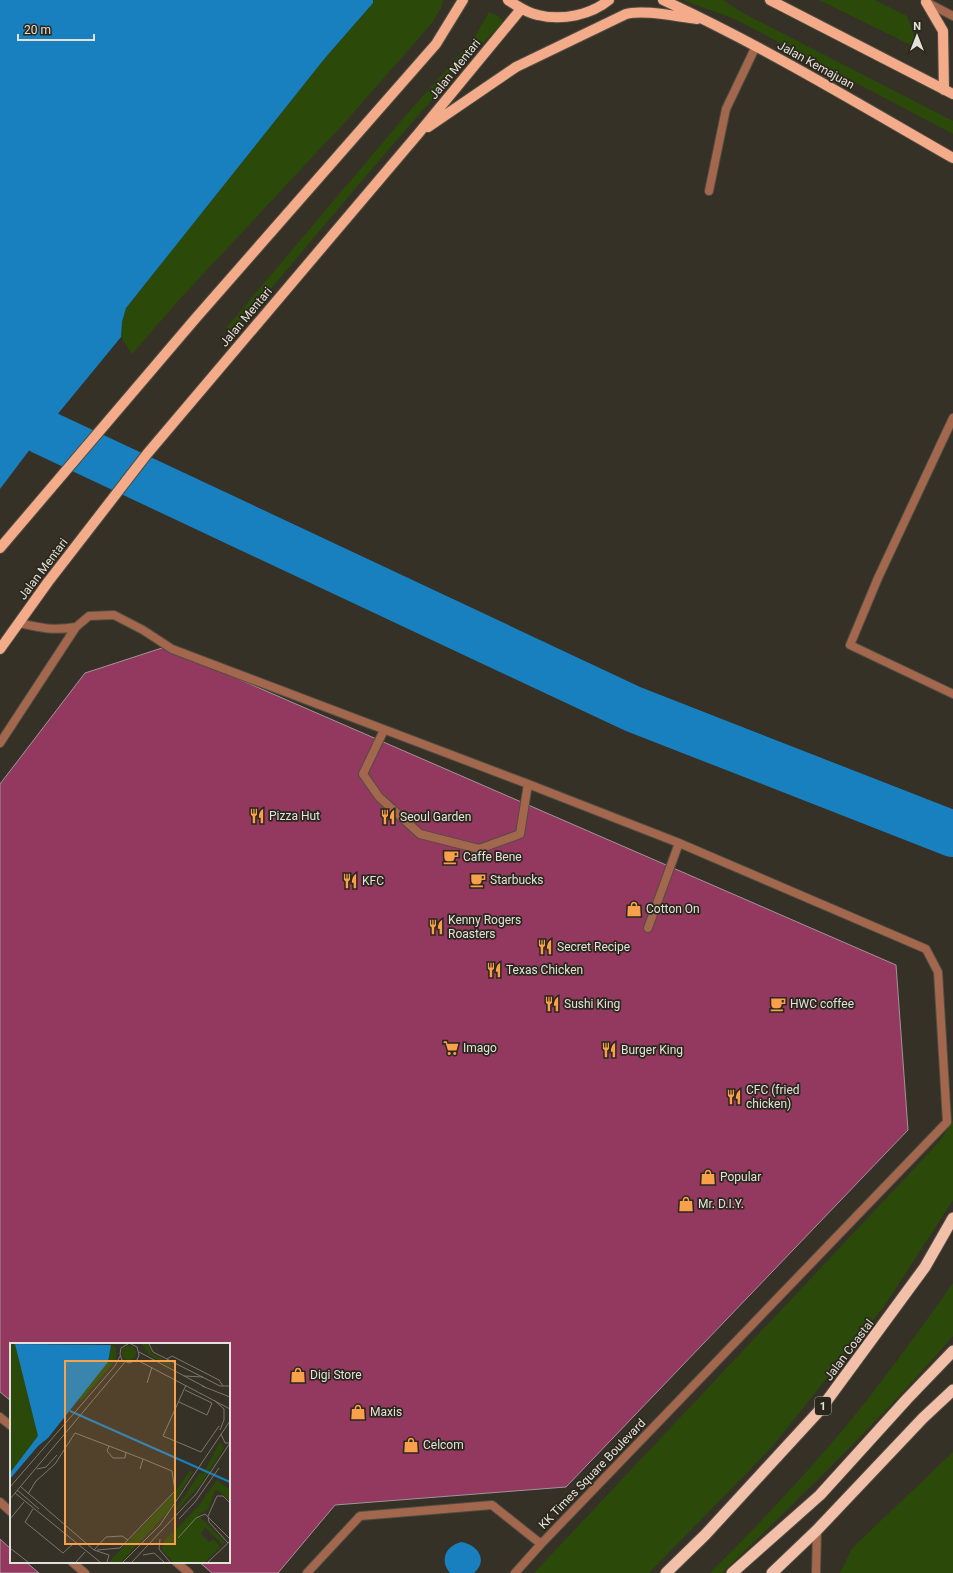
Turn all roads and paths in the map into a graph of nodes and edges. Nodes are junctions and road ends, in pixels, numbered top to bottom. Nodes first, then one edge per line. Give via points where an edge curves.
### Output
1 (463, 0) edge
2 (508, 0) edge
3 (609, 0) edge
4 (663, 0) edge
5 (770, 0) edge
6 (924, 1) edge
7 (521, 9) junction
8 (953, 16) edge
9 (706, 20) junction
10 (756, 46) junction
11 (948, 92) edge
12 (418, 134) junction
13 (953, 158) edge
14 (709, 191) dead end
15 (953, 418) edge
16 (0, 548) edge
17 (19, 624) junction
18 (76, 627) junction
19 (0, 648) edge
20 (953, 694) edge
21 (384, 730) junction
22 (0, 743) edge
23 (528, 784) junction
24 (679, 843) junction
25 (648, 928) dead end
26 (953, 1218) edge
27 (951, 1353) edge
28 (953, 1390) edge
29 (0, 1417) edge
30 (10, 1425) edge
31 (0, 1502) edge
32 (10, 1511) edge
33 (817, 1530) junction
34 (541, 1544) junction
35 (177, 1563) edge
36 (74, 1564) edge
37 (70, 1573) edge
38 (85, 1573) edge
39 (189, 1573) edge
40 (307, 1573) edge
41 (515, 1573) edge
42 (666, 1573) edge
43 (732, 1573) edge
44 (772, 1573) edge
45 (816, 1573) edge

1 - 16 main road via 436,44 195,319
2 - 7 main road
3 - 7 main road via 590,11 573,16 538,15
4 - 9 main road, Jalan Kemajuan
5 - 11 main road
6 - 8 street
6 - 11 main road via 943,31
7 - 12 main road, Jalan Mentari
9 - 10 main road, Jalan Kemajuan
9 - 12 main road via 643,12 626,14 516,66
10 - 13 main road, Jalan Kemajuan
10 - 14 street via 726,109
12 - 17 main road, Jalan Mentari via 147,454 48,582
15 - 20 street via 878,578 850,645
17 - 18 street via 59,630
17 - 19 main road, Jalan Mentari
18 - 21 street, KK Times Square Boulevard via 89,616 114,615 172,649
18 - 22 street
21 - 23 street, KK Times Square Boulevard
21 - 23 street via 363,774 379,797 420,834 479,849 520,834
23 - 24 street, KK Times Square Boulevard
24 - 25 street
24 - 34 street, KK Times Square Boulevard via 926,948 938,972 948,1122
26 - 42 highway, Jalan Coastal / 1 via 925,1267 820,1410
27 - 43 highway via 820,1495
28 - 33 highway via 923,1418
29 - 30 street
31 - 32 street
33 - 44 highway
33 - 45 street
34 - 40 street, KK Times Square Boulevard via 492,1506 360,1516
34 - 41 street, KK Times Square Boulevard
35 - 39 street
36 - 37 street
36 - 38 street

